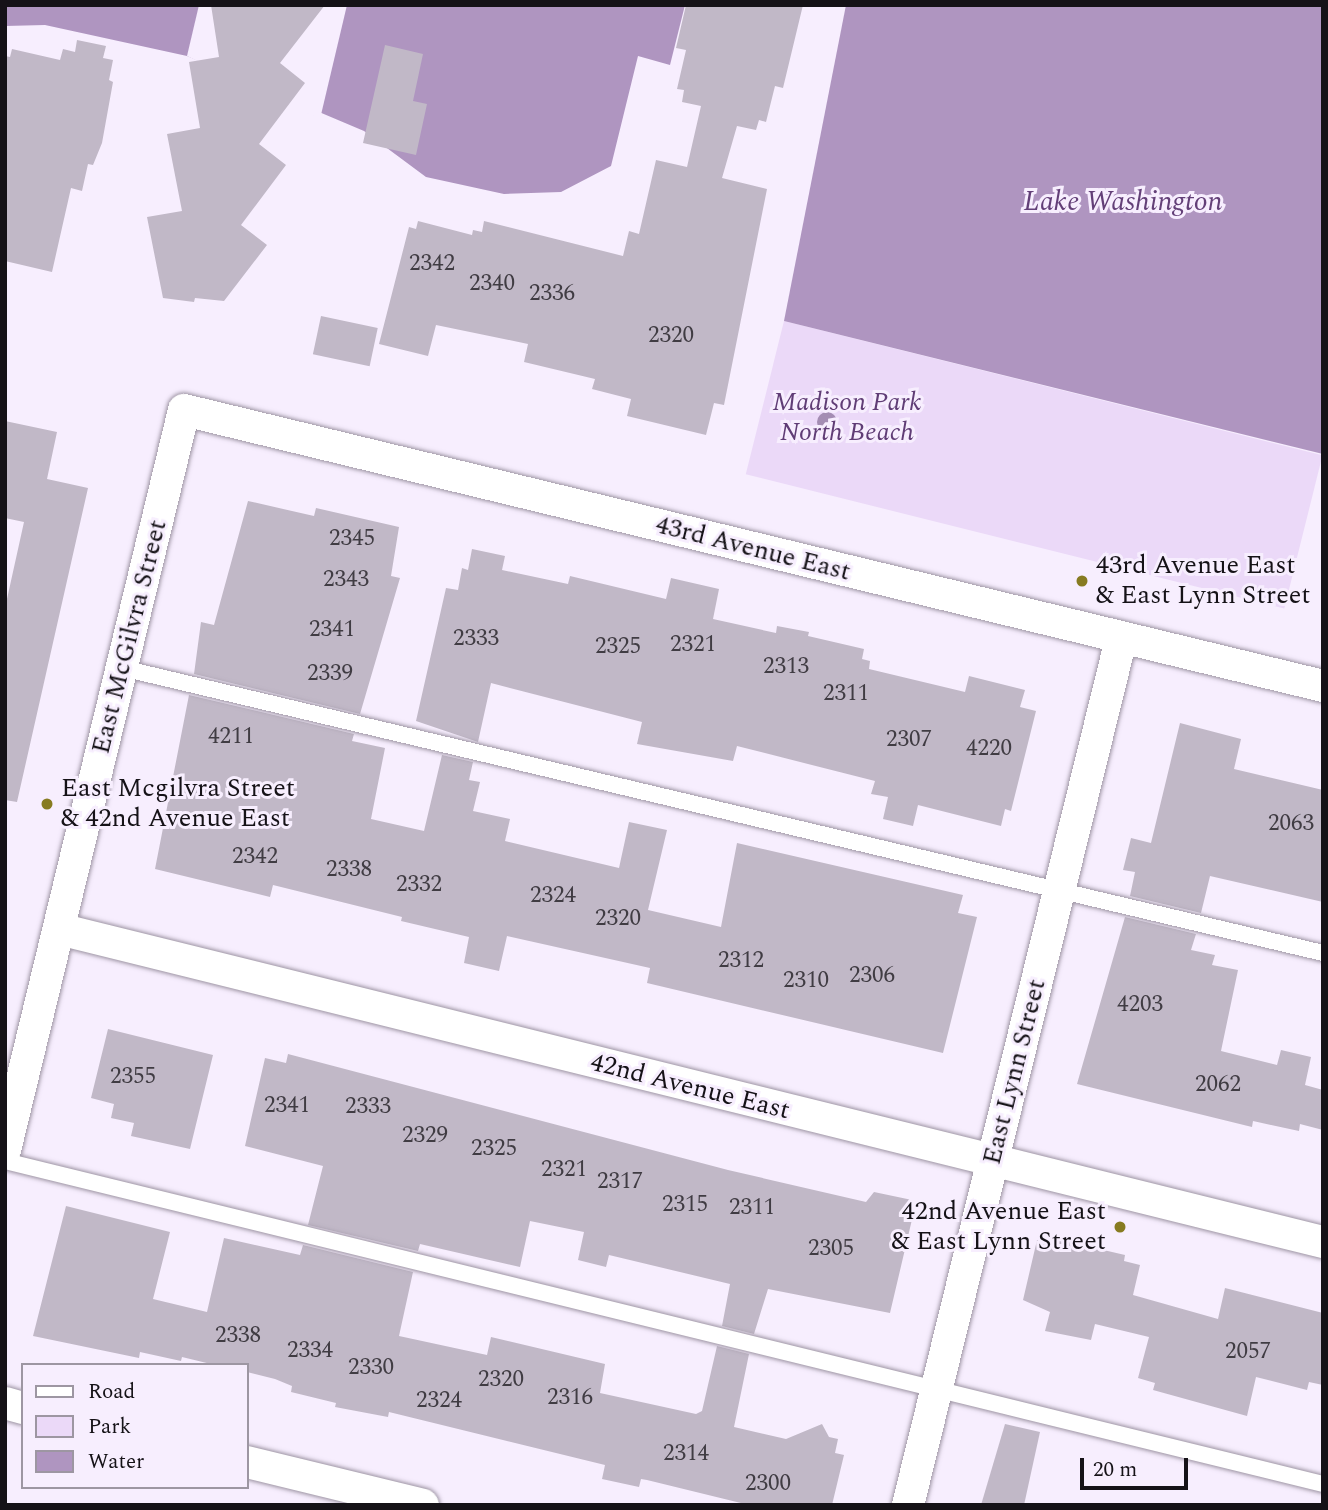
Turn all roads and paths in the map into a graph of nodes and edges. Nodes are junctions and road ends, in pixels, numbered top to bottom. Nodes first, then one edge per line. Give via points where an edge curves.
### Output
1 (184, 410) joint
2 (1121, 639) junction
3 (122, 668) junction
4 (1323, 686) edge
5 (1060, 889) junction
6 (59, 929) junction
7 (1323, 953) edge
8 (5, 1150) edge
9 (5, 1161) edge
10 (993, 1163) junction
11 (1323, 1241) edge
12 (936, 1391) junction
13 (248, 1462) edge
14 (1323, 1484) edge
15 (423, 1505) edge
16 (908, 1505) edge

1 - 2 street, 43rd Avenue East
1 - 3 street, East McGilvra Street
2 - 4 street, 43rd Avenue East
2 - 5 street, East Lynn Street
3 - 5 lane
3 - 6 street, East McGilvra Street
5 - 7 lane
5 - 10 street, East Lynn Street
6 - 8 street, East McGilvra Street
6 - 10 street, 42nd Avenue East
9 - 12 lane
10 - 11 street, 42nd Avenue East
10 - 12 street, East Lynn Street
12 - 14 lane
12 - 16 street, East Lynn Street
13 - 15 street

